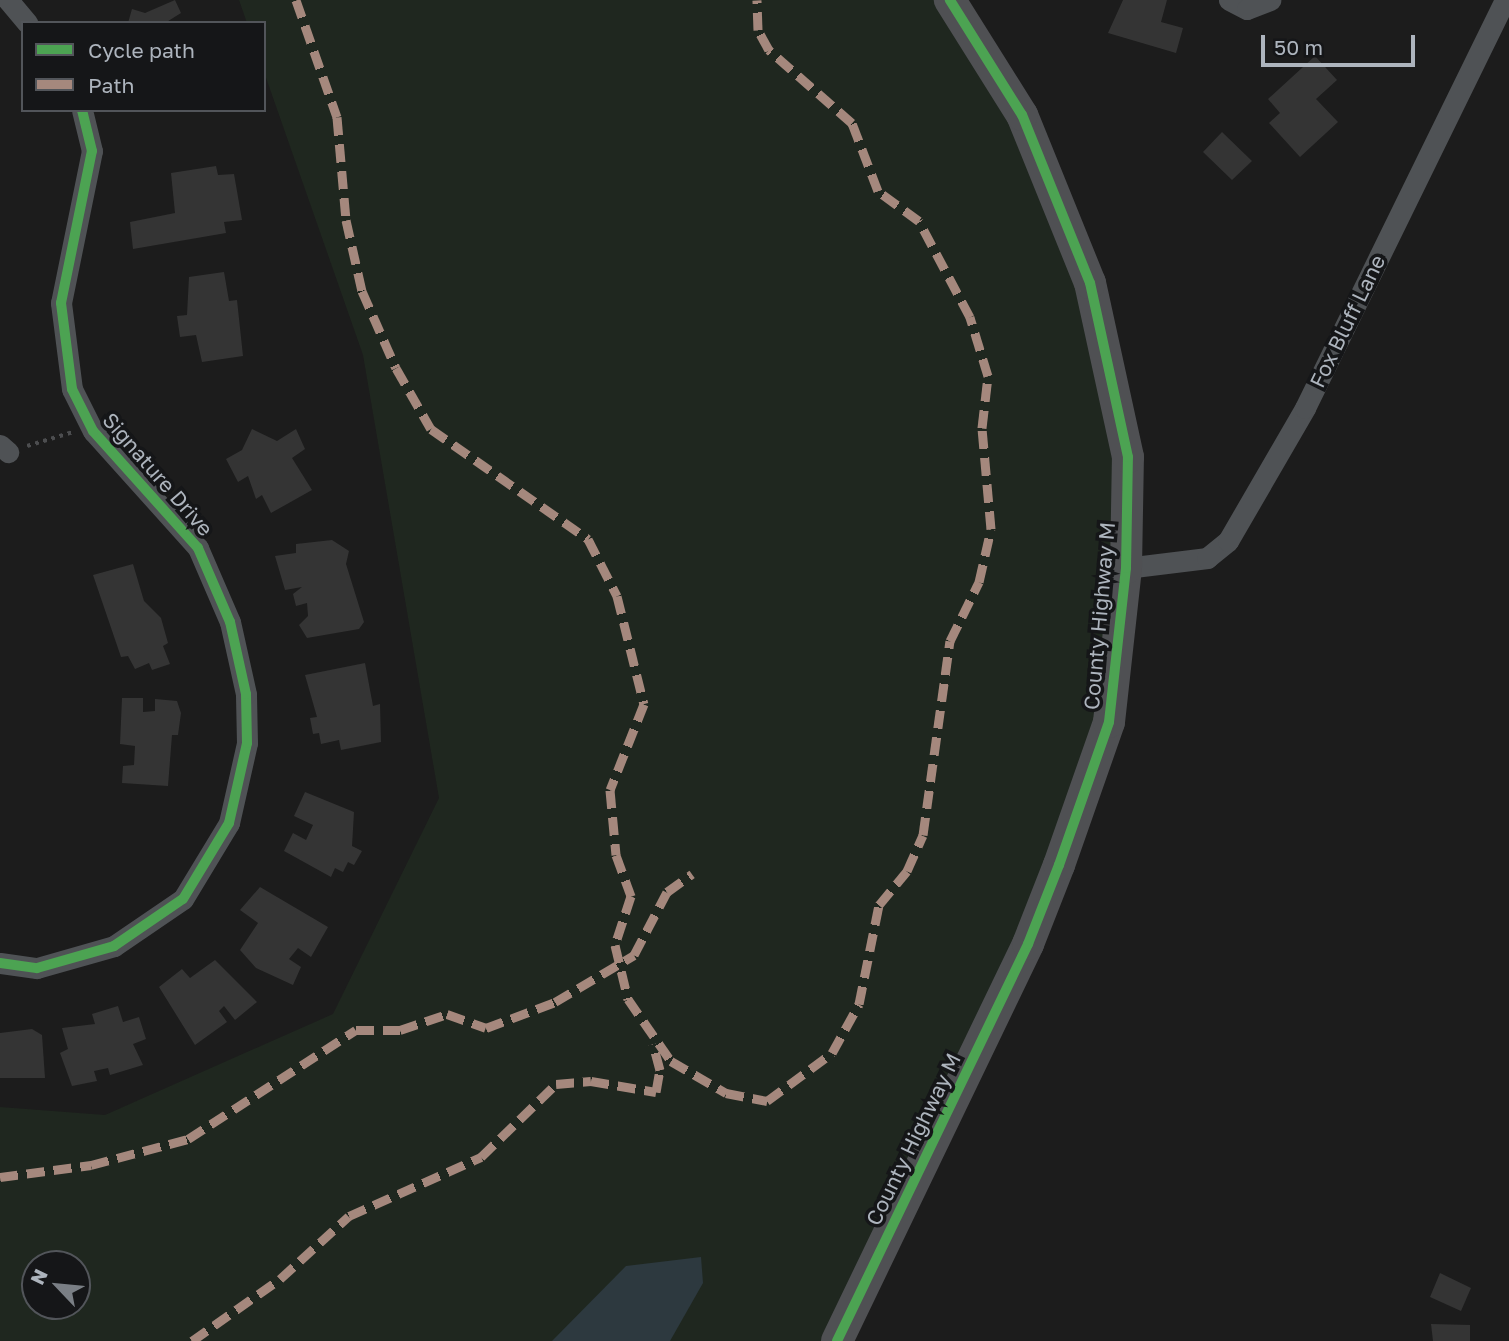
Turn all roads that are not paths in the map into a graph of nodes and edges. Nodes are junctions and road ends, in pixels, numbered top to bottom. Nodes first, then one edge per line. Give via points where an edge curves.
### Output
1 (9, 0) edge
2 (950, 0) edge
3 (1229, 0) edge
4 (1270, 0) edge
5 (1506, 0) edge
6 (25, 21) edge
7 (82, 112) edge
8 (1126, 568) junction
9 (0, 963) edge
10 (837, 1341) edge

1 - 6 street
2 - 8 main road, County Highway M via 1022,115 1090,283 1128,457
3 - 4 street via 1247,9
5 - 8 street, Fox Bluff Lane via 1305,408 1228,541 1207,558
7 - 9 street, Signature Drive via 92,150 61,303 65,362 91,427 187,531 225,606 247,706 241,791 201,878 163,916 114,946 60,962 37,968
8 - 10 main road, County Highway M via 1109,722 1059,865 1028,944

